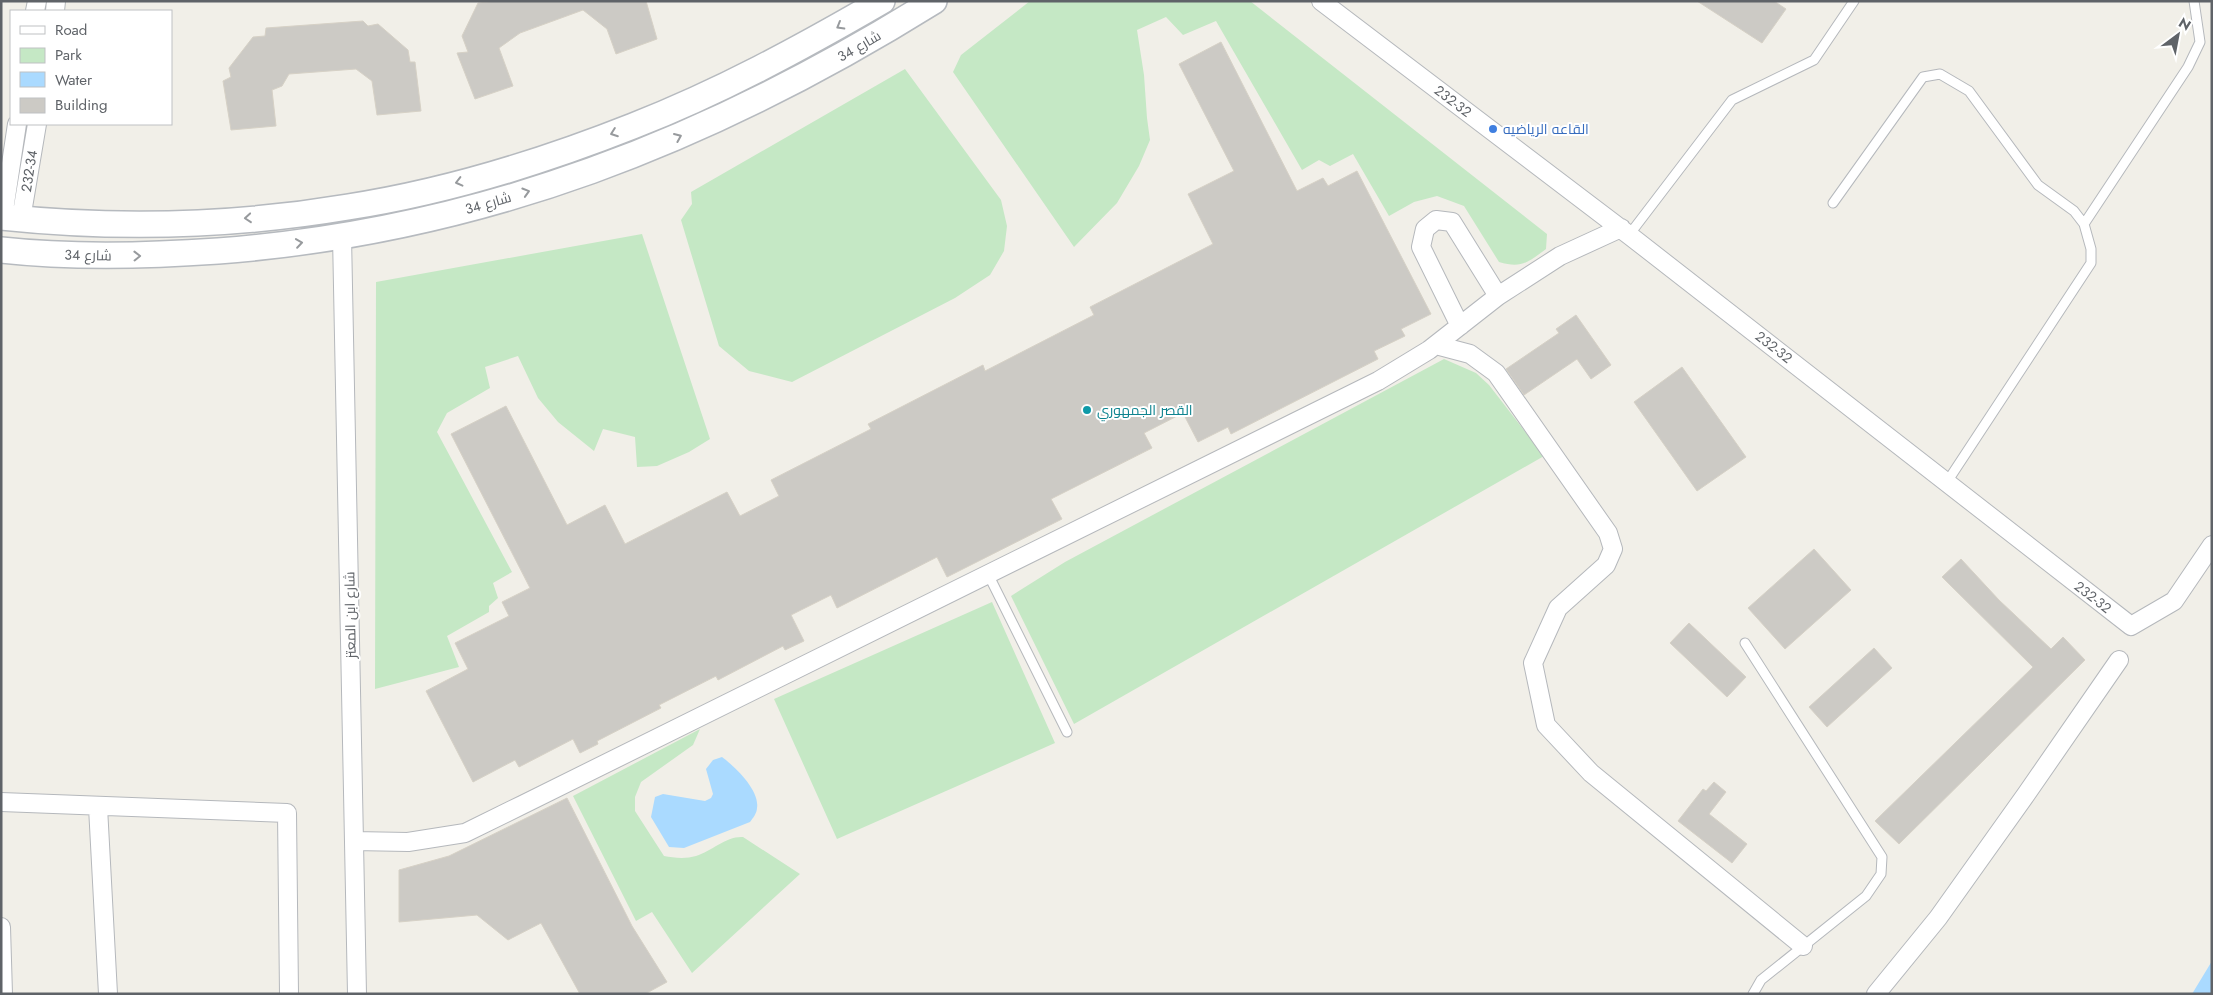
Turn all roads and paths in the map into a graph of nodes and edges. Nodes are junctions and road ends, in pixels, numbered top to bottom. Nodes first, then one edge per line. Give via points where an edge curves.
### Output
1 (882, 1) edge
2 (934, 1) edge
3 (1321, 1) edge
4 (1854, 1) edge
5 (2194, 1) edge
6 (17, 125) edge
7 (37, 125) edge
8 (1833, 203) dead end
9 (8, 218) edge
10 (2084, 224) junction
11 (1625, 231) junction
12 (342, 236) junction
13 (1, 250) edge
14 (1498, 296) junction
15 (1460, 326) junction
16 (1436, 345) junction
17 (1947, 482) junction
18 (2212, 545) edge
19 (988, 574) junction
20 (1745, 643) dead end
21 (2119, 660) dead end
22 (1067, 732) dead end
23 (1, 802) edge
24 (98, 807) junction
25 (354, 841) junction
26 (1, 927) edge
27 (1803, 946) junction
28 (3, 994) edge
29 (108, 994) edge
30 (289, 994) edge
31 (357, 994) edge
32 (1753, 994) edge
33 (1876, 994) edge

1 -> 9 main road, شارع 34 via 813,41 698,99 578,146 465,181 349,207 240,219 131,223
12 -> 2 main road, شارع 34 via 484,205 638,154 779,90
3 - 11 street, 232-32
4 - 11 lane via 1814,60 1732,100
5 - 10 lane via 2200,42 2188,67
6 - 9 street, 232-34
7 - 9 street, 232-34
8 - 10 lane via 1923,77 1940,74 1968,92 2038,185 2074,211
10 - 17 lane via 2092,249 2091,263
11 - 14 street via 1560,256
11 - 17 street, 232-32
13 -> 12 main road, شارع 34 via 62,255 152,255 242,249
12 - 25 street, شارع ابن المعتز
14 - 15 street
14 - 15 street via 1452,222 1436,220 1425,229 1421,248
15 - 16 street
16 - 19 street via 1378,381
16 - 27 street via 1470,354 1496,373 1608,532 1612,549 1606,565 1558,608 1533,663 1546,725 1591,773
17 - 18 street, 232-32 via 2131,626 2174,601
19 - 22 lane
19 - 25 street via 465,833 408,842
20 - 27 lane via 1882,857 1881,874 1866,896
21 - 33 street via 1938,918
23 - 24 street
24 - 29 street
24 - 30 street via 287,813
25 - 31 street, شارع ابن المعتز
26 - 28 street
27 - 32 lane via 1761,980

